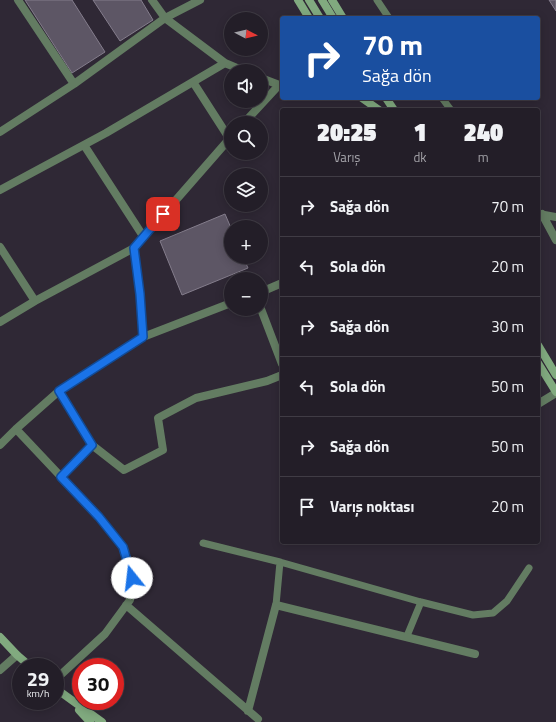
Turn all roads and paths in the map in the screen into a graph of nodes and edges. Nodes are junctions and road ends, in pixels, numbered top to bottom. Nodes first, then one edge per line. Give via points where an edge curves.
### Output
1 (18, 0) edge
2 (152, 0) edge
3 (200, 0) edge
4 (298, 0) edge
5 (309, 0) edge
6 (322, 0) edge
7 (332, 0) edge
8 (377, 0) edge
9 (308, 16) edge
10 (319, 16) edge
11 (333, 16) edge
12 (342, 16) edge
13 (388, 16) edge
14 (164, 18) junction
15 (224, 63) joint
16 (268, 81) edge
17 (193, 82) junction
18 (74, 84) junction
19 (280, 86) edge
20 (365, 100) edge
21 (376, 108) edge
22 (251, 116) edge
23 (224, 128) edge
24 (0, 132) edge
25 (224, 144) edge
26 (84, 145) junction
27 (0, 190) edge
28 (540, 214) edge
29 (556, 217) edge
30 (143, 236) junction
31 (556, 240) edge
32 (0, 247) edge
33 (134, 248) junction
34 (280, 283) edge
35 (268, 289) edge
36 (35, 301) junction
37 (224, 306) edge
38 (264, 316) edge
39 (0, 322) edge
40 (143, 337) junction
41 (540, 348) edge
42 (280, 359) edge
43 (540, 366) edge
44 (556, 374) edge
45 (280, 376) edge
46 (59, 391) junction
47 (556, 393) edge
48 (540, 403) edge
49 (16, 429) junction
50 (0, 445) edge
51 (92, 445) junction
52 (61, 477) junction
53 (203, 544) dead end
54 (280, 562) junction
55 (529, 568) dead end
56 (421, 602) junction
57 (126, 605) junction
58 (276, 605) junction
59 (407, 636) junction
60 (0, 637) edge
61 (475, 654) dead end
62 (17, 655) junction
63 (20, 658) edge
64 (0, 670) edge
65 (64, 672) edge
66 (64, 695) edge
67 (70, 699) junction
68 (248, 711) junction
69 (257, 721) edge
70 (90, 722) edge
71 (102, 722) edge

1 - 18 street
2 - 14 street
3 - 14 street
4 - 9 main road
5 - 10 main road
6 - 11 main road
7 - 12 main road
8 - 13 lane
14 - 15 street
14 - 18 street
15 - 17 street
16 - 19 street
17 - 23 street
17 - 26 street
18 - 24 street
19 - 22 street
20 - 21 main road
25 - 30 street
26 - 27 street
26 - 30 street
28 - 29 street
28 - 31 street
30 - 33 street
32 - 36 street
33 - 36 street
33 - 40 street
34 - 35 street
36 - 39 street
37 - 40 street
38 - 42 street
40 - 46 street
41 - 44 main road
43 - 47 main road
45 - 51 street via 196,398 158,418 163,450 124,470
46 - 49 street
46 - 51 street
47 - 48 street
49 - 50 street
49 - 52 street
51 - 52 street
52 - 57 street via 123,547 132,578 130,600
53 - 54 lane
54 - 56 lane
54 - 58 lane
55 - 56 lane via 507,600 493,613 473,615
56 - 59 lane
57 - 65 street via 105,634
57 - 68 street
58 - 59 street
58 - 68 street
59 - 61 street
60 - 62 main road
62 - 63 main road
62 - 64 street
66 - 67 main road
67 - 70 main road
67 - 71 main road
68 - 69 street

